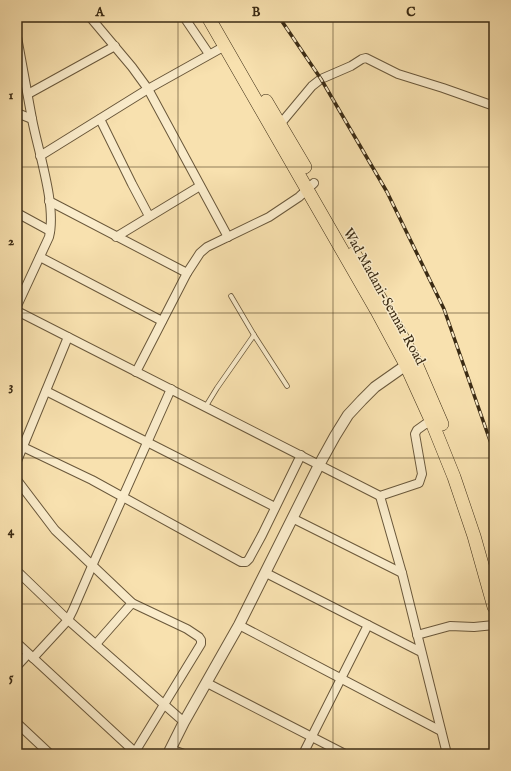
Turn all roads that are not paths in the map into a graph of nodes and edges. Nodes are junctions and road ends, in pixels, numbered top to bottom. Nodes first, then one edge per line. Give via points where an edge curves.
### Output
1 (90, 17) edge
2 (184, 17) edge
3 (208, 17) edge
4 (218, 17) edge
5 (17, 37) edge
6 (115, 46) junction
7 (225, 46) junction
8 (209, 54) junction
9 (148, 89) junction
10 (28, 94) junction
11 (494, 106) edge
12 (17, 113) edge
13 (32, 119) junction
14 (100, 119) junction
15 (277, 128) junction
16 (40, 156) junction
17 (200, 186) junction
18 (311, 186) junction
19 (49, 201) junction
20 (17, 213) edge
21 (149, 216) junction
22 (50, 231) junction
23 (116, 237) junction
24 (228, 238) junction
25 (40, 257) junction
26 (187, 273) junction
27 (231, 296) dead end
28 (17, 306) edge
29 (17, 311) edge
30 (162, 321) junction
31 (254, 335) junction
32 (68, 337) junction
33 (410, 362) junction
34 (136, 372) junction
35 (287, 386) dead end
36 (171, 389) junction
37 (46, 391) junction
38 (206, 406) junction
39 (431, 420) junction
40 (147, 442) junction
41 (23, 447) junction
42 (301, 455) junction
43 (17, 461) edge
44 (319, 465) junction
45 (17, 480) edge
46 (380, 496) junction
47 (123, 497) junction
48 (275, 507) junction
49 (292, 518) junction
50 (92, 566) junction
51 (17, 571) edge
52 (266, 572) junction
53 (402, 573) junction
54 (494, 573) edge
55 (132, 603) junction
56 (494, 607) edge
57 (68, 620) junction
58 (239, 625) junction
59 (368, 625) junction
60 (494, 625) edge
61 (417, 635) junction
62 (17, 643) edge
63 (96, 644) junction
64 (421, 652) junction
65 (31, 656) junction
66 (17, 666) edge
67 (341, 678) junction
68 (207, 683) junction
69 (163, 704) junction
70 (184, 722) junction
71 (17, 723) edge
72 (441, 731) junction
73 (311, 737) junction
74 (169, 751) edge
75 (136, 753) edge
76 (50, 754) edge
77 (184, 754) edge
78 (303, 754) edge
79 (345, 754) edge
80 (447, 754) edge

1 - 6 street
2 - 8 street
3 - 7 highway, Wad Madani-Sennar Road
4 - 15 highway, Wad Madani-Sennar Road
5 - 10 street
6 - 9 street
6 - 10 street
7 - 8 street
7 - 15 highway, Wad Madani-Sennar Road
8 - 9 street
9 - 14 street
9 - 17 street
10 - 13 street
11 - 15 street via 398,74 362,58 351,66 321,79
12 - 13 street
13 - 16 street
14 - 16 street
14 - 21 street
15 - 18 highway, Wad Madani-Sennar Road
16 - 19 street
17 - 21 street
17 - 24 street
18 - 24 street via 270,217
18 - 33 highway, Wad Madani-Sennar Road via 377,311
19 - 22 street
19 - 23 street
20 - 22 street
21 - 23 street
22 - 25 street
23 - 26 street
24 - 26 street via 207,247
25 - 28 street
25 - 30 street
26 - 30 street
27 - 31 lane
29 - 32 street
30 - 34 street
31 - 35 lane
31 - 38 lane
32 - 34 street
32 - 37 street
33 - 39 highway, Wad Madani-Sennar Road
33 - 44 street via 375,387 352,410
33 - 54 highway, Wad Madani-Sennar Road via 462,474
34 - 36 street
36 - 38 street
36 - 40 street
37 - 40 street
37 - 41 street
38 - 42 street
39 - 46 street via 415,434 422,474 419,483
39 - 56 highway, Wad Madani-Sennar Road via 465,507
40 - 47 street
40 - 48 street
41 - 43 street
41 - 47 street
42 - 44 street
42 - 48 street
44 - 46 street
44 - 49 street
45 - 50 street via 55,530
46 - 53 street
47 - 48 street via 241,562 246,562 252,553
47 - 50 street
49 - 52 street
49 - 53 street
50 - 55 street
50 - 57 street
51 - 57 street
52 - 58 street
52 - 59 street
53 - 61 street
55 - 63 street
55 - 69 street via 187,630 201,640 201,644
57 - 63 street
57 - 65 street
58 - 67 street
58 - 68 street
59 - 64 street
59 - 67 street
60 - 61 street via 450,626
61 - 64 street
62 - 65 street
63 - 69 street
64 - 72 street
65 - 66 street
65 - 75 street
67 - 72 street
67 - 73 street
68 - 70 street
68 - 73 street
69 - 70 street
69 - 75 street
70 - 74 street
71 - 76 street
72 - 80 street
73 - 78 street
73 - 79 street
74 - 77 street

